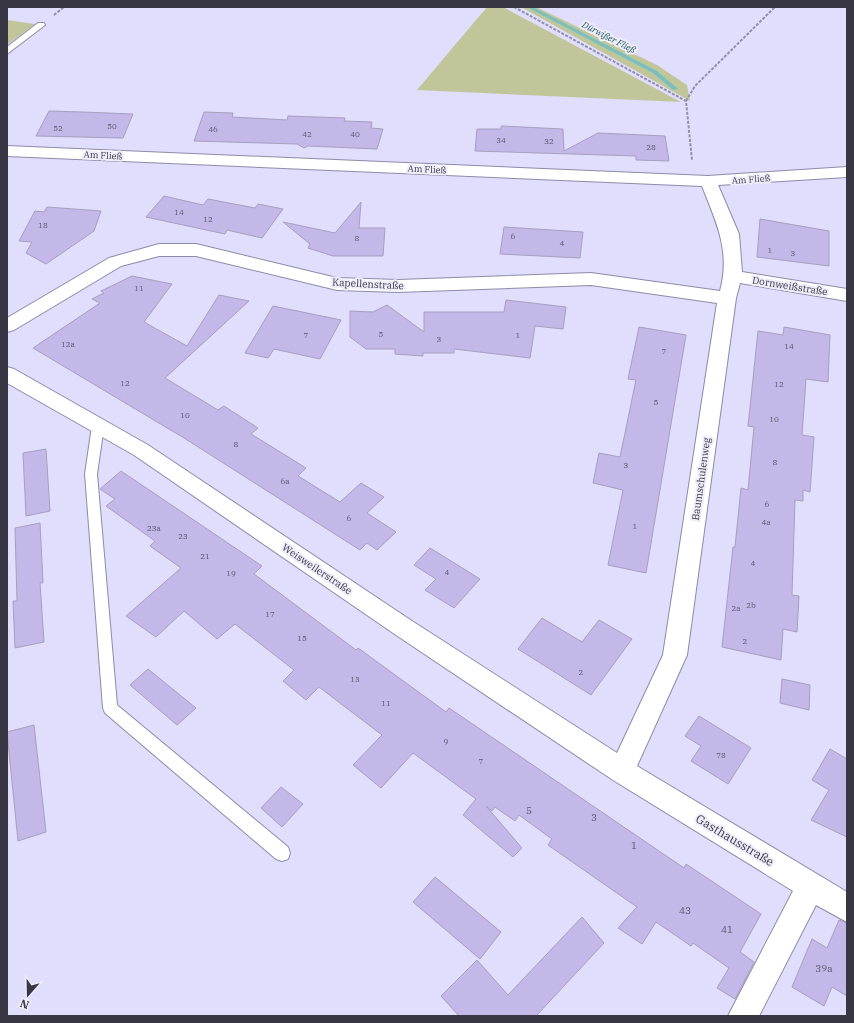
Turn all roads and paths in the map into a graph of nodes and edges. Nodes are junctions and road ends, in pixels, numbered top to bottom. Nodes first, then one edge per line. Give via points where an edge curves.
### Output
1 (514, 7) edge
2 (775, 7) edge
3 (41, 25) dead end
4 (7, 50) edge
5 (686, 101) junction
6 (7, 150) edge
7 (847, 172) edge
8 (701, 181) junction
9 (734, 276) junction
10 (847, 295) edge
11 (727, 298) junction
12 (7, 326) edge
13 (7, 374) edge
14 (98, 426) junction
15 (622, 771) junction
16 (282, 854) dead end
17 (811, 886) junction
18 (847, 908) edge
19 (743, 1016) edge

1 - 5 path
2 - 5 path via 695,86
3 - 4 lane
5 - 8 path
6 - 8 street, Am Fließ
7 - 8 street, Am Fließ
8 - 9 street, Baumschulenweg via 730,234
9 - 10 street, Dornweißstraße
9 - 11 street, Baumschulenweg
11 - 12 street, Kapellenstraße via 591,279 398,286 337,284 196,250 159,250 115,262
11 - 15 street, Baumschulenweg via 675,655
13 - 14 street, Weisweilerstraße
14 - 15 street, Weisweilerstraße via 141,450 404,628
14 - 16 lane via 92,474 110,708
15 - 17 street, Gasthausstraße
17 - 18 street, Gasthausstraße
17 - 19 street

